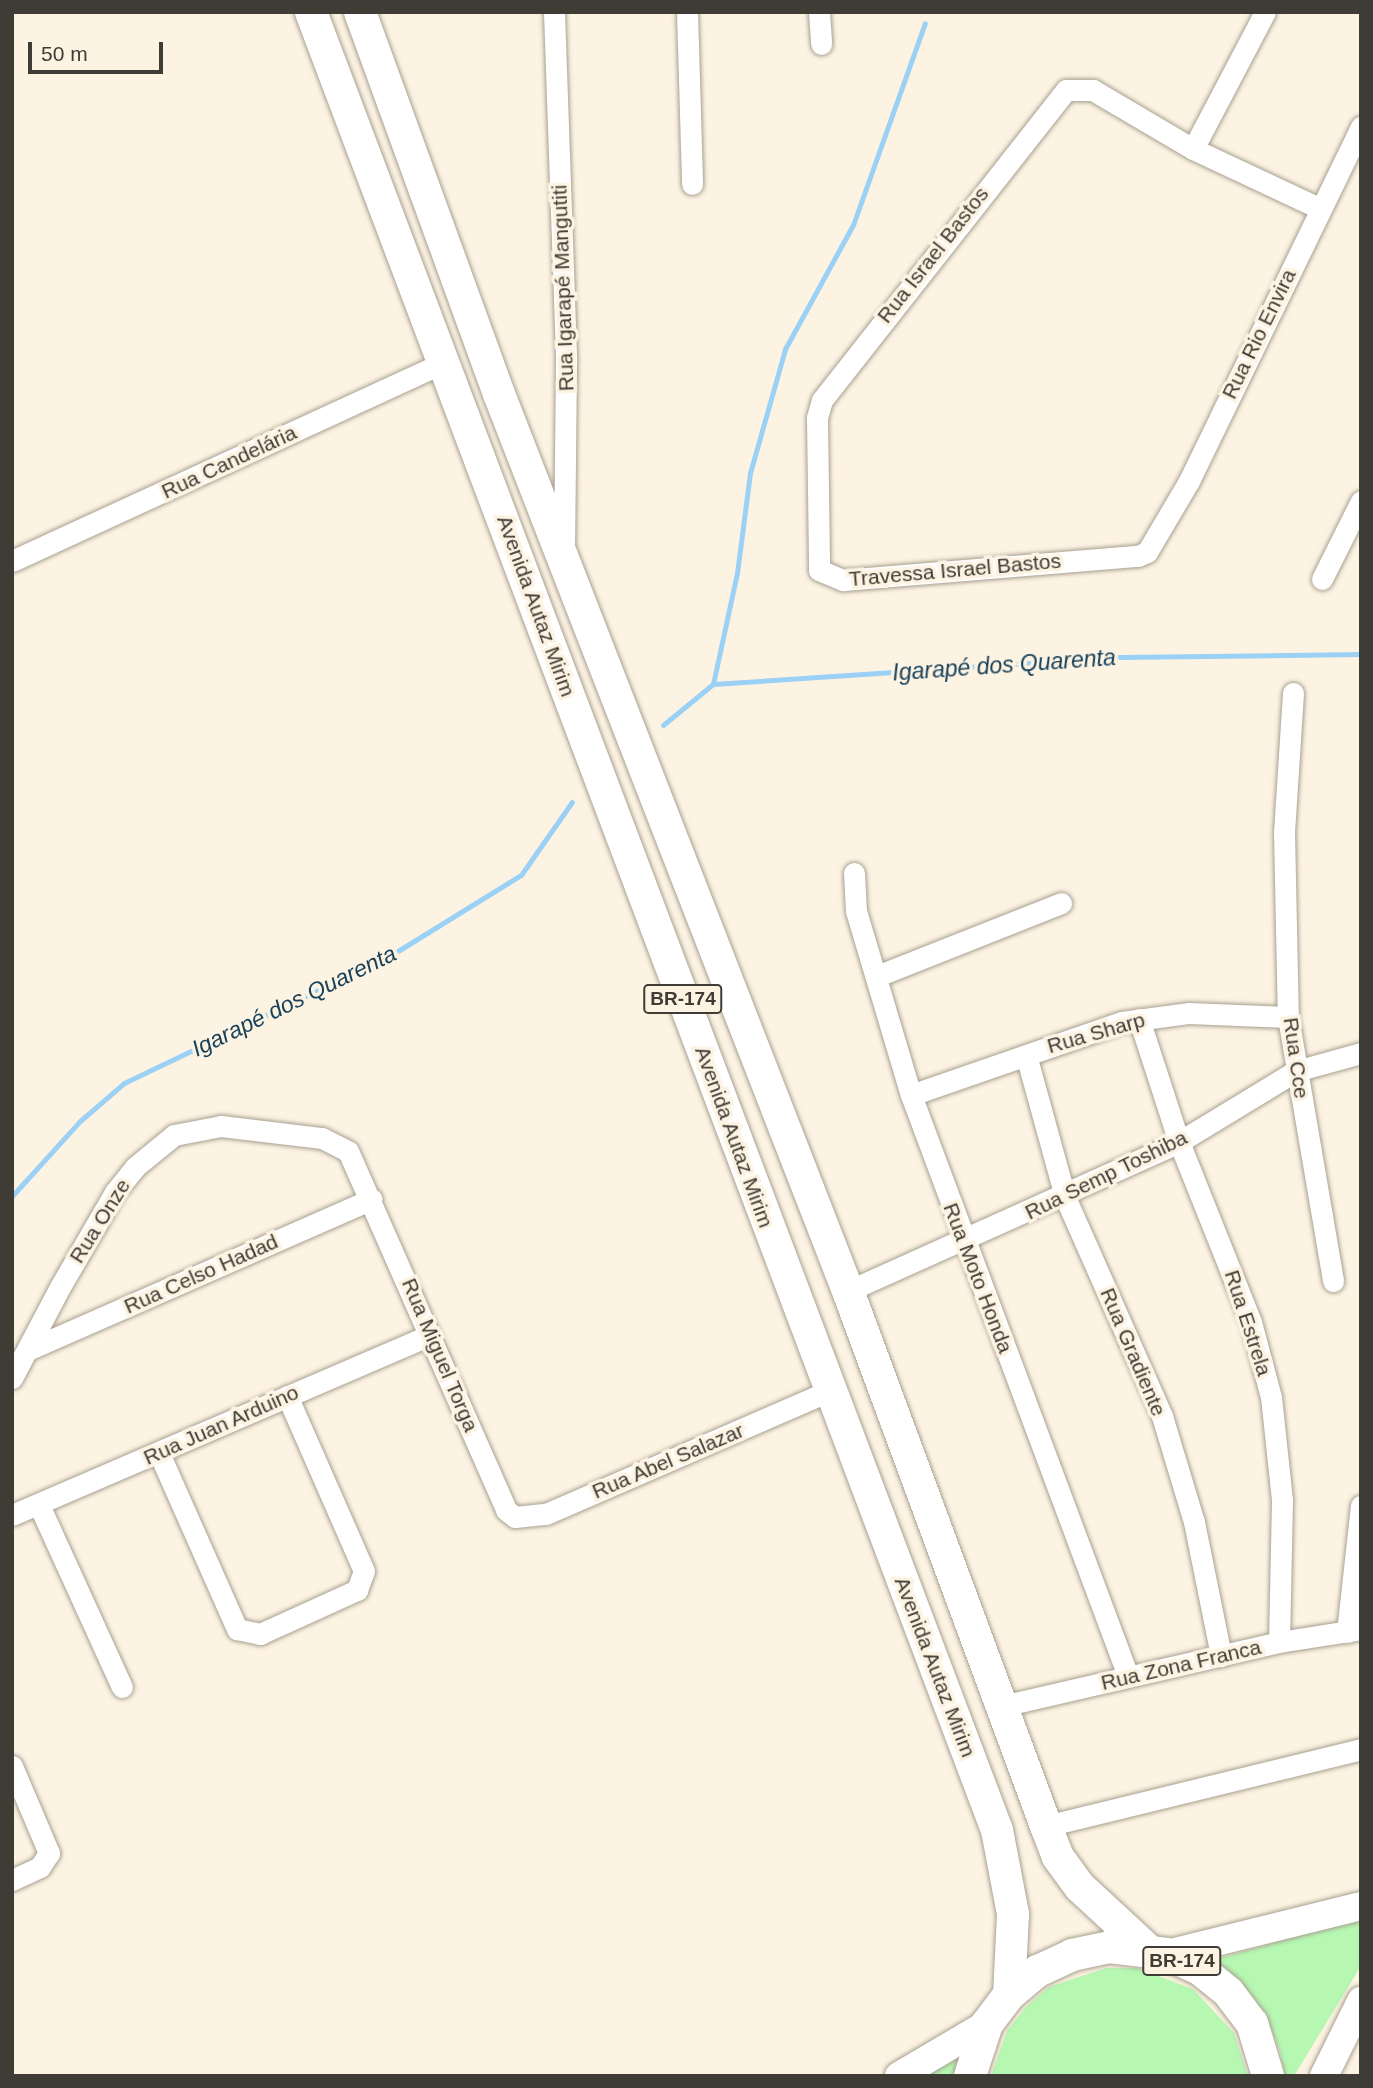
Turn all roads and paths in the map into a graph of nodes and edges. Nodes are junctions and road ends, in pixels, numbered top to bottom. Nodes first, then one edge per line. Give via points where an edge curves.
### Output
1 (311, 12) edge
2 (360, 12) edge
3 (554, 12) edge
4 (687, 12) edge
5 (819, 12) edge
6 (1265, 12) edge
7 (821, 44) dead end
8 (1361, 126) edge
9 (1194, 149) junction
10 (692, 184) dead end
11 (1319, 208) junction
12 (445, 362) junction
13 (817, 418) joint
14 (1361, 501) edge
15 (1157, 541) joint
16 (12, 561) edge
17 (564, 563) junction
18 (1322, 579) dead end
19 (1293, 693) dead end
20 (854, 873) dead end
21 (1061, 903) dead end
22 (877, 976) junction
23 (723, 978) junction
24 (681, 994) junction
25 (1289, 1017) junction
26 (1139, 1019) junction
27 (1361, 1053) edge
28 (1026, 1055) junction
29 (1296, 1071) junction
30 (911, 1095) junction
31 (1178, 1142) junction
32 (1065, 1197) junction
33 (372, 1199) junction
34 (962, 1241) junction
35 (1333, 1281) dead end
36 (848, 1291) junction
37 (430, 1335) junction
38 (30, 1349) junction
39 (12, 1378) edge
40 (829, 1391) junction
41 (287, 1395) junction
42 (159, 1453) junction
43 (39, 1505) junction
44 (1361, 1506) edge
45 (506, 1510) joint
46 (12, 1515) edge
47 (1354, 1630) edge
48 (1279, 1643) junction
49 (1221, 1656) junction
50 (1128, 1676) junction
51 (122, 1687) dead end
52 (1002, 1706) junction
53 (1361, 1749) edge
54 (12, 1766) edge
55 (1046, 1826) junction
56 (12, 1880) edge
57 (1361, 1906) edge
58 (1157, 1952) junction
59 (1009, 1995) junction
60 (1361, 2001) edge
61 (987, 2024) junction
62 (899, 2076) edge
63 (970, 2076) edge
64 (1268, 2076) edge
65 (1324, 2076) edge

1 - 12 main road, Avenida Autaz Mirim / BR-174
2 - 17 main road, Avenida Autaz Mirim / BR-174
3 - 17 street, Rua Igarapé Mangutiti via 566,363
4 - 10 street
5 - 7 street
6 - 9 street
8 - 11 street, Rua Rio Envira
9 - 11 street
9 - 13 street, Rua Israel Bastos via 1093,90 1075,88 1058,96 831,384
11 - 15 street, Rua Rio Envira
12 - 16 street, Rua Candelária
12 - 24 main road, Avenida Autaz Mirim / BR-174
13 - 15 street, Travessa Israel Bastos via 816,559 819,570 832,579 1138,556
14 - 18 street
17 - 23 main road, Avenida Autaz Mirim / BR-174
19 - 25 street, Rua Cce via 1284,832
20 - 22 street, Rua Moto Honda via 856,911
21 - 22 street
22 - 30 street, Rua Moto Honda
23 - 24 main road
23 - 36 main road, Avenida Autaz Mirim / BR-174
24 - 40 main road, Avenida Autaz Mirim / BR-174
25 - 26 street, Rua Sharp via 1189,1013
25 - 29 street, Rua Cce
26 - 28 street, Rua Sharp via 1096,1028
26 - 31 street, Rua Estrela
27 - 29 street, Rua Semp Toshiba
28 - 30 street, Rua Sharp
28 - 32 street, Rua Gradiente
29 - 31 street, Rua Semp Toshiba
29 - 35 street, Rua Cce
30 - 34 street, Rua Moto Honda
31 - 32 street, Rua Semp Toshiba
31 - 48 street, Rua Estrela via 1251,1322 1271,1397 1282,1500
32 - 34 street, Rua Semp Toshiba
32 - 49 street, Rua Gradiente via 1162,1416 1194,1522
33 - 37 street, Rua Miguel Torga
33 - 38 street, Rua Celso Hadad
33 - 38 street, Rua Onze via 348,1152 322,1138 221,1126 174,1135 155,1147 115,1192
34 - 36 street, Rua Semp Toshiba
34 - 50 street, Rua Moto Honda
36 - 52 main road, Avenida Autaz Mirim / BR-174
37 - 41 street, Rua Juan Arduino
37 - 45 street, Rua Miguel Torga
38 - 39 street, Rua Onze
40 - 45 street, Rua Abel Salazar via 536,1517 524,1520
40 - 59 main road, Avenida Autaz Mirim / BR-174 via 1004,1853 1013,1914
41 - 42 street, Rua Juan Arduino
41 - 42 street via 364,1571 357,1590 272,1629 260,1634 237,1629
42 - 43 street, Rua Juan Arduino
43 - 46 street, Rua Juan Arduino
43 - 51 street
44 - 47 street
47 - 48 street, Rua Zona Franca
48 - 49 street, Rua Zona Franca
49 - 50 street, Rua Zona Franca
50 - 52 street, Rua Zona Franca
52 - 55 main road, Avenida Autaz Mirim / BR-174
53 - 55 street
54 - 56 street via 48,1844 45,1862
55 - 58 main road, Avenida Autaz Mirim / BR-174 via 1058,1857 1080,1887
57 - 58 main road
58 - 59 main road, BR-174 via 1109,1947 1072,1955 1038,1971
58 - 64 main road, BR-174 via 1200,1970 1230,1993 1252,2023
59 - 61 main road, BR-174
60 - 65 main road
61 - 62 main road
61 - 63 main road, BR-174

